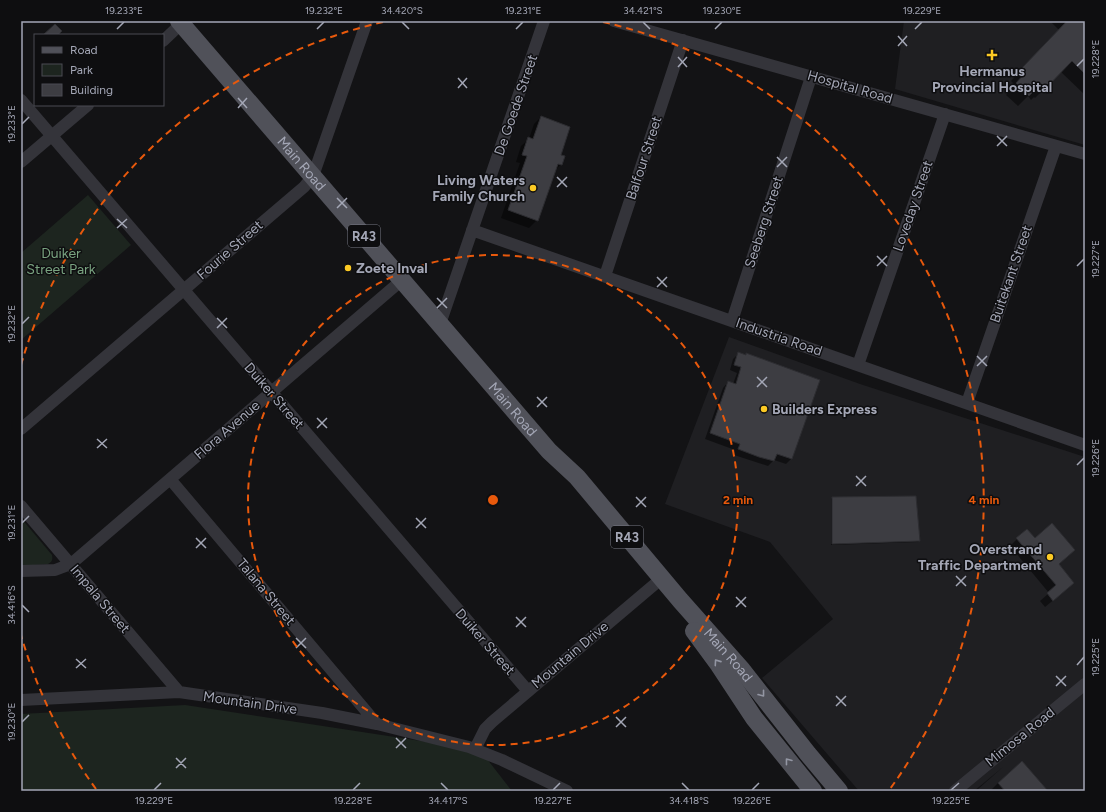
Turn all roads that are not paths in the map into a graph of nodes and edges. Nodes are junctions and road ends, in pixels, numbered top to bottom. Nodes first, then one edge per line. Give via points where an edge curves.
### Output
1 (367, 21) edge
2 (544, 21) edge
3 (614, 21) edge
4 (182, 22) edge
5 (164, 40) edge
6 (682, 40) junction
7 (811, 77) junction
8 (21, 100) edge
9 (87, 106) edge
10 (945, 114) junction
11 (51, 136) junction
12 (1056, 146) junction
13 (1085, 154) edge
14 (21, 162) edge
15 (313, 176) junction
16 (472, 230) junction
17 (605, 276) junction
18 (402, 280) junction
19 (184, 290) junction
20 (732, 321) junction
21 (440, 324) junction
22 (858, 365) junction
23 (271, 392) junction
24 (967, 403) junction
25 (21, 429) edge
26 (1085, 445) edge
27 (549, 451) junction
28 (170, 479) junction
29 (21, 506) edge
30 (71, 564) junction
31 (21, 571) edge
32 (655, 584) junction
33 (1084, 688) edge
34 (528, 691) junction
35 (179, 692) junction
36 (21, 700) edge
37 (377, 724) junction
38 (475, 749) junction
39 (567, 791) edge
40 (812, 791) edge
41 (839, 791) edge
42 (955, 791) edge

1 - 15 street, Fourie Street
2 - 16 street, De Goede Street
3 - 6 street, Hospital Road
4 - 5 street
4 - 15 main road, Main Road / R43
6 - 7 street, Hospital Road
6 - 17 street, Balfour Street
7 - 10 street, Hospital Road
7 - 20 street, Seeberg Street
8 - 11 street, Duiker Street
9 - 11 street
10 - 12 street, Hospital Road
10 - 22 street, Loveday Street
11 - 14 street
11 - 19 street, Duiker Street
12 - 13 street, Hospital Road
12 - 24 street, Buitekant Street
15 - 18 main road, Main Road / R43
15 - 19 street, Fourie Street via 304,187
16 - 17 street, Industria Road
16 - 21 street, De Goede Street
17 - 20 street, Industria Road
18 - 21 main road, Main Road / R43
18 - 23 street, Flora Avenue
19 - 23 street, Duiker Street
19 - 25 street, Fourie Street
20 - 22 street, Industria Road
21 - 27 main road, Main Road / R43
22 - 24 street, Industria Road
23 - 28 street, Flora Avenue
23 - 34 street, Duiker Street
24 - 26 street, Industria Road
27 - 32 main road, Main Road / R43 via 569,482
27 -> 41 main road, Main Road / R43 via 577,477 742,670
28 - 30 street, Flora Avenue
28 - 37 street, Talana Street
29 - 30 street, Impala Street
30 - 31 street via 55,570
30 - 35 street, Impala Street
32 - 34 street, Mountain Drive
40 -> 32 main road, Main Road / R43 via 754,718 694,631
33 - 42 street, Mimosa Road
34 - 38 street, Mountain Drive via 485,729
35 - 36 street, Mountain Drive
35 - 37 street, Mountain Drive via 322,713
37 - 38 street, Mountain Drive
38 - 39 street, Mountain Drive

